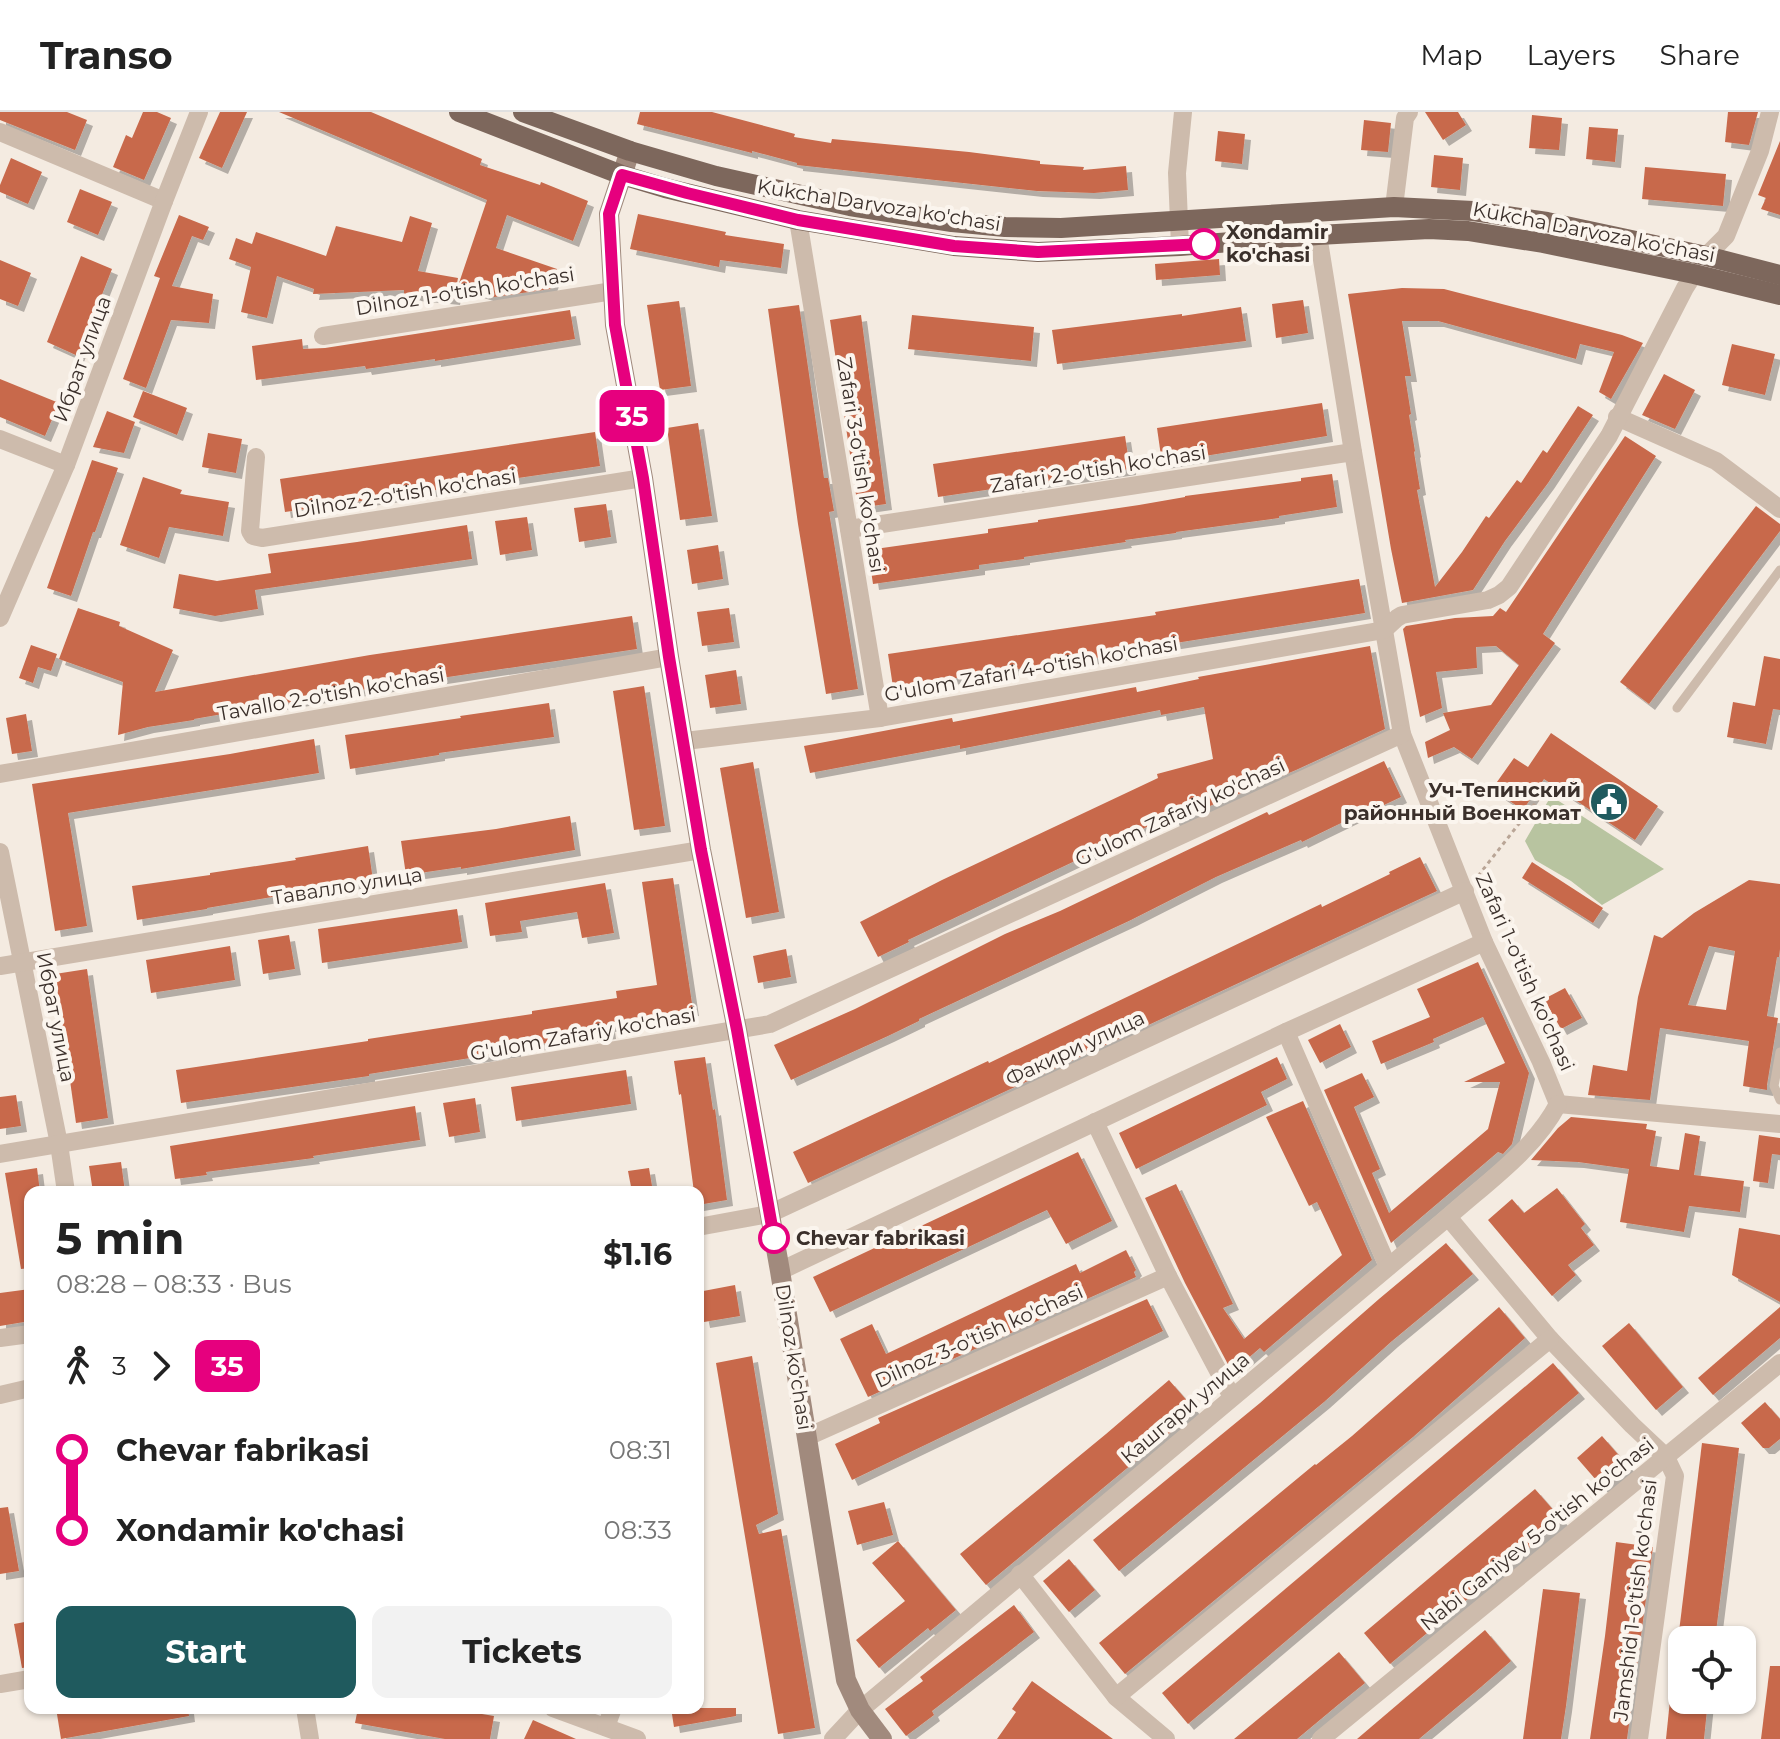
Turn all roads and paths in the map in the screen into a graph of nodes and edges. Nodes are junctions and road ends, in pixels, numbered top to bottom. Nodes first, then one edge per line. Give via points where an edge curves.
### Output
1 (199, 112) edge
2 (459, 112) edge
3 (523, 112) edge
4 (1183, 112) edge
5 (1409, 112) edge
6 (1770, 112) edge
7 (0, 132) edge
8 (630, 151) junction
9 (622, 175) junction
10 (164, 201) junction
11 (1394, 207) junction
12 (798, 220) junction
13 (1178, 220) junction
14 (1318, 235) junction
15 (1180, 246) junction
16 (1706, 256) junction
17 (1694, 274) junction
18 (1780, 275) edge
19 (613, 291) junction
20 (1780, 295) edge
21 (323, 336) dead end
22 (1617, 417) junction
23 (0, 439) edge
24 (1353, 452) junction
25 (256, 457) dead end
26 (66, 465) junction
27 (643, 478) junction
28 (1780, 509) edge
29 (849, 529) junction
30 (1780, 570) edge
31 (0, 618) edge
32 (1384, 630) junction
33 (669, 657) junction
34 (1677, 708) dead end
35 (880, 718) junction
36 (1402, 734) junction
37 (685, 741) junction
38 (0, 774) edge
39 (1540, 797) dead end
40 (701, 850) junction
41 (0, 852) edge
42 (1465, 891) junction
43 (1484, 942) junction
44 (23, 962) junction
45 (0, 966) edge
46 (737, 1030) junction
47 (1286, 1032) junction
48 (1780, 1052) edge
49 (1780, 1100) edge
50 (1558, 1104) junction
51 (1095, 1122) junction
52 (1780, 1124) edge
53 (59, 1144) junction
54 (0, 1154) edge
55 (65, 1186) edge
56 (769, 1214) junction
57 (1448, 1217) junction
58 (704, 1226) edge
59 (1388, 1267) junction
60 (780, 1271) junction
61 (1168, 1276) junction
62 (24, 1335) edge
63 (0, 1338) edge
64 (1550, 1339) junction
65 (1780, 1363) edge
66 (24, 1389) edge
67 (0, 1395) edge
68 (1232, 1397) junction
69 (807, 1437) junction
70 (1666, 1457) junction
71 (1020, 1574) junction
72 (24, 1680) edge
73 (0, 1684) edge
74 (1116, 1697) junction
75 (860, 1710) junction
76 (306, 1714) edge
77 (570, 1714) edge
78 (611, 1714) edge
79 (606, 1727) junction
80 (310, 1739) edge
81 (637, 1739) edge
82 (833, 1739) edge
83 (882, 1739) edge
84 (1166, 1739) edge
85 (1321, 1739) edge
86 (1639, 1739) edge

1 - 10 street, Ибрат улица
2 - 9 main road, Kukcha Darvoza ko'chasi
3 - 8 main road, Kukcha Darvoza ko'chasi
4 - 13 street
5 - 11 street
6 - 16 street via 1726,236
7 - 10 street
8 - 9 street, Dilnoz ko'chasi
8 - 13 main road, Kukcha Darvoza ko'chasi via 776,191 952,222 1061,228
9 - 12 main road, Kukcha Darvoza ko'chasi
9 - 19 street, Dilnoz ko'chasi via 609,214
10 - 26 street, Ибрат улица
11 - 13 main road, Kukcha Darvoza ko'chasi
11 - 16 main road, Kukcha Darvoza ko'chasi via 1511,216
12 - 15 main road, Kukcha Darvoza ko'chasi via 1004,250
12 - 29 street, Zafari 3-o'tish ko'chasi
13 - 15 street
14 - 15 main road, Kukcha Darvoza ko'chasi
14 - 17 main road, Kukcha Darvoza ko'chasi via 1468,231
14 - 24 street, Zafari 1-o'tish ko'chasi
16 - 17 main road
16 - 18 main road, Kukcha Darvoza ko'chasi
17 - 20 main road, Kukcha Darvoza ko'chasi
17 - 22 street
19 - 21 street, Dilnoz 1-o'tish ko'chasi
19 - 27 street, Dilnoz ko'chasi
22 - 28 street via 1716,461
22 - 32 street via 1509,587 1488,600 1402,615
23 - 26 street
24 - 29 street, Zafari 2-o'tish ko'chasi
24 - 32 street, Zafari 1-o'tish ko'chasi
25 - 27 street, Dilnoz 2-o'tish ko'chasi via 250,531 262,538
26 - 31 street, Ибрат улица
27 - 33 street, Dilnoz ko'chasi
29 - 35 street, Zafari 3-o'tish ko'chasi
30 - 34 lane
32 - 35 street, G'ulom Zafari 4-o'tish ko'chasi
32 - 36 street, Zafari 1-o'tish ko'chasi
33 - 37 street, Dilnoz ko'chasi
33 - 38 street, Tavallo 2-o'tish ko'chasi
35 - 37 street, G'ulom Zafari 4-o'tish ko'chasi
36 - 42 street, Zafari 1-o'tish ko'chasi
36 - 46 street, G'ulom Zafariy ko'chasi via 770,1024
37 - 40 street, Dilnoz ko'chasi
39 - 42 path
40 - 44 street, Тавалло улица
40 - 46 street, Dilnoz ko'chasi
41 - 44 street, Ибрат улица
42 - 43 street, Zafari 1-o'tish ko'chasi
42 - 56 street, Факири улица
43 - 47 street
43 - 50 street, Zafari 1-o'tish ko'chasi
44 - 45 street, Тавалло улица
44 - 53 street, Ибрат улица
46 - 53 street, G'ulom Zafariy ko'chasi
46 - 56 street, Dilnoz ko'chasi
47 - 51 street
47 - 59 street
48 - 49 lane via 1774,1086
50 - 52 street
50 - 57 street, Кашгари улица via 1516,1158
51 - 60 street
51 - 61 street
53 - 54 street, G'ulom Zafariy ko'chasi
53 - 55 street, Ибрат улица
56 - 58 street, Факири улица
56 - 60 street, Dilnoz ko'chasi
57 - 59 street, Кашгари улица
57 - 64 street, Jamshid 1-o'tish ko'chasi
59 - 68 street, Кашгари улица
60 - 69 street, Dilnoz ko'chasi
61 - 68 street
61 - 69 street, Dilnoz 3-o'tish ko'chasi
62 - 63 street
64 - 70 street, Jamshid 1-o'tish ko'chasi
64 - 74 street
65 - 70 street, Nabi Ganiyev 5-o'tish ko'chasi
66 - 67 street
68 - 71 street, Кашгари улица
69 - 75 street, Dilnoz ko'chasi via 846,1680
70 - 85 street, Nabi Ganiyev 5-o'tish ko'chasi
70 - 86 street, Jamshid 1-o'tish ko'chasi via 1675,1476
71 - 74 street
71 - 75 street, Кашгари улица
72 - 73 street
74 - 84 street
75 - 82 street, Кашгари улица
75 - 83 street, Dilnoz ko'chasi
76 - 80 street
77 - 79 street
78 - 79 street
79 - 81 street

